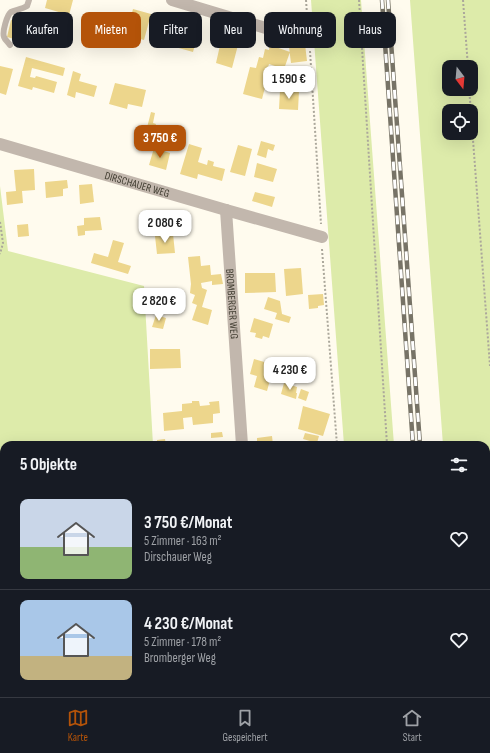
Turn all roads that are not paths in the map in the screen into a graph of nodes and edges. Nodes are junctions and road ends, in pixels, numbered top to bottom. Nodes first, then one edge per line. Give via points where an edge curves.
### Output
1 (29, 0) edge
2 (172, 0) edge
3 (264, 28) edge
4 (10, 45) dead end
5 (0, 144) edge
6 (226, 210) junction
7 (322, 237) road end
8 (242, 441) edge

1 - 4 lane via 27,6 9,15 4,37
2 - 3 street
5 - 6 street, DIRSCHAUER WEG
6 - 7 street, DIRSCHAUER WEG
6 - 8 street, BROMBERGER WEG

